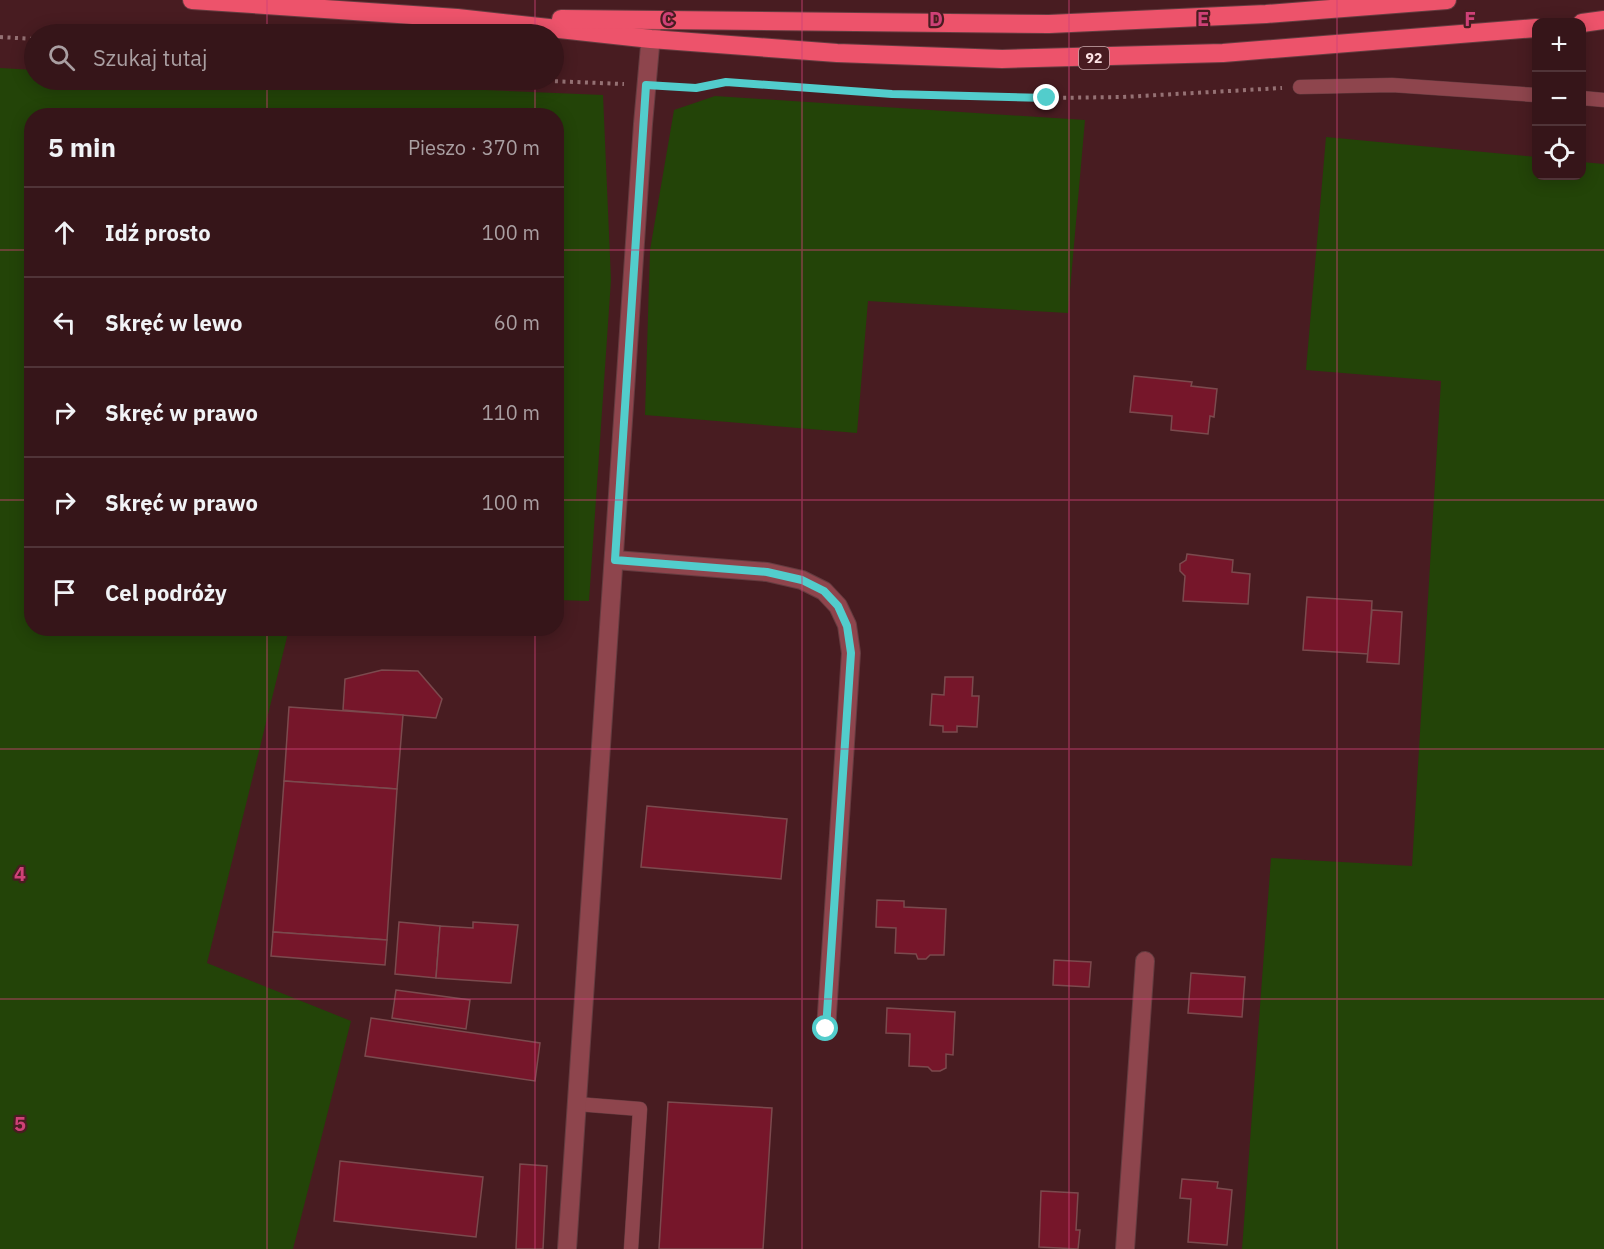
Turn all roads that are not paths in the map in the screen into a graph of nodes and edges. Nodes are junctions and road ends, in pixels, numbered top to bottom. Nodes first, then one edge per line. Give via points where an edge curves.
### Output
1 (192, 0) edge
2 (1447, 0) edge
3 (458, 18) junction
4 (652, 19) junction
5 (1604, 20) edge
6 (1586, 22) edge
7 (513, 24) edge
8 (1532, 28) edge
9 (564, 30) edge
10 (651, 39) junction
11 (1300, 87) road end
12 (1532, 95) edge
13 (1586, 98) edge
14 (1604, 100) edge
15 (615, 560) junction
16 (1145, 961) dead end
17 (826, 1029) dead end
18 (577, 1104) junction
19 (567, 1249) edge
20 (631, 1249) edge
21 (1125, 1249) edge

1 - 3 main road, 92
2 - 4 main road, 92 via 1266,14 1049,24
3 - 4 main road, 92
3 - 7 main road, 92
4 - 10 street
5 - 6 main road
8 - 10 main road, 92 via 1234,52 1054,59 892,55
9 - 10 main road, 92
10 - 15 street
11 - 12 lane via 1392,85
13 - 14 lane
15 - 17 street via 802,580 824,591 838,606 847,626 851,653
15 - 18 street
16 - 21 street
18 - 19 street
18 - 20 lane via 640,1109

